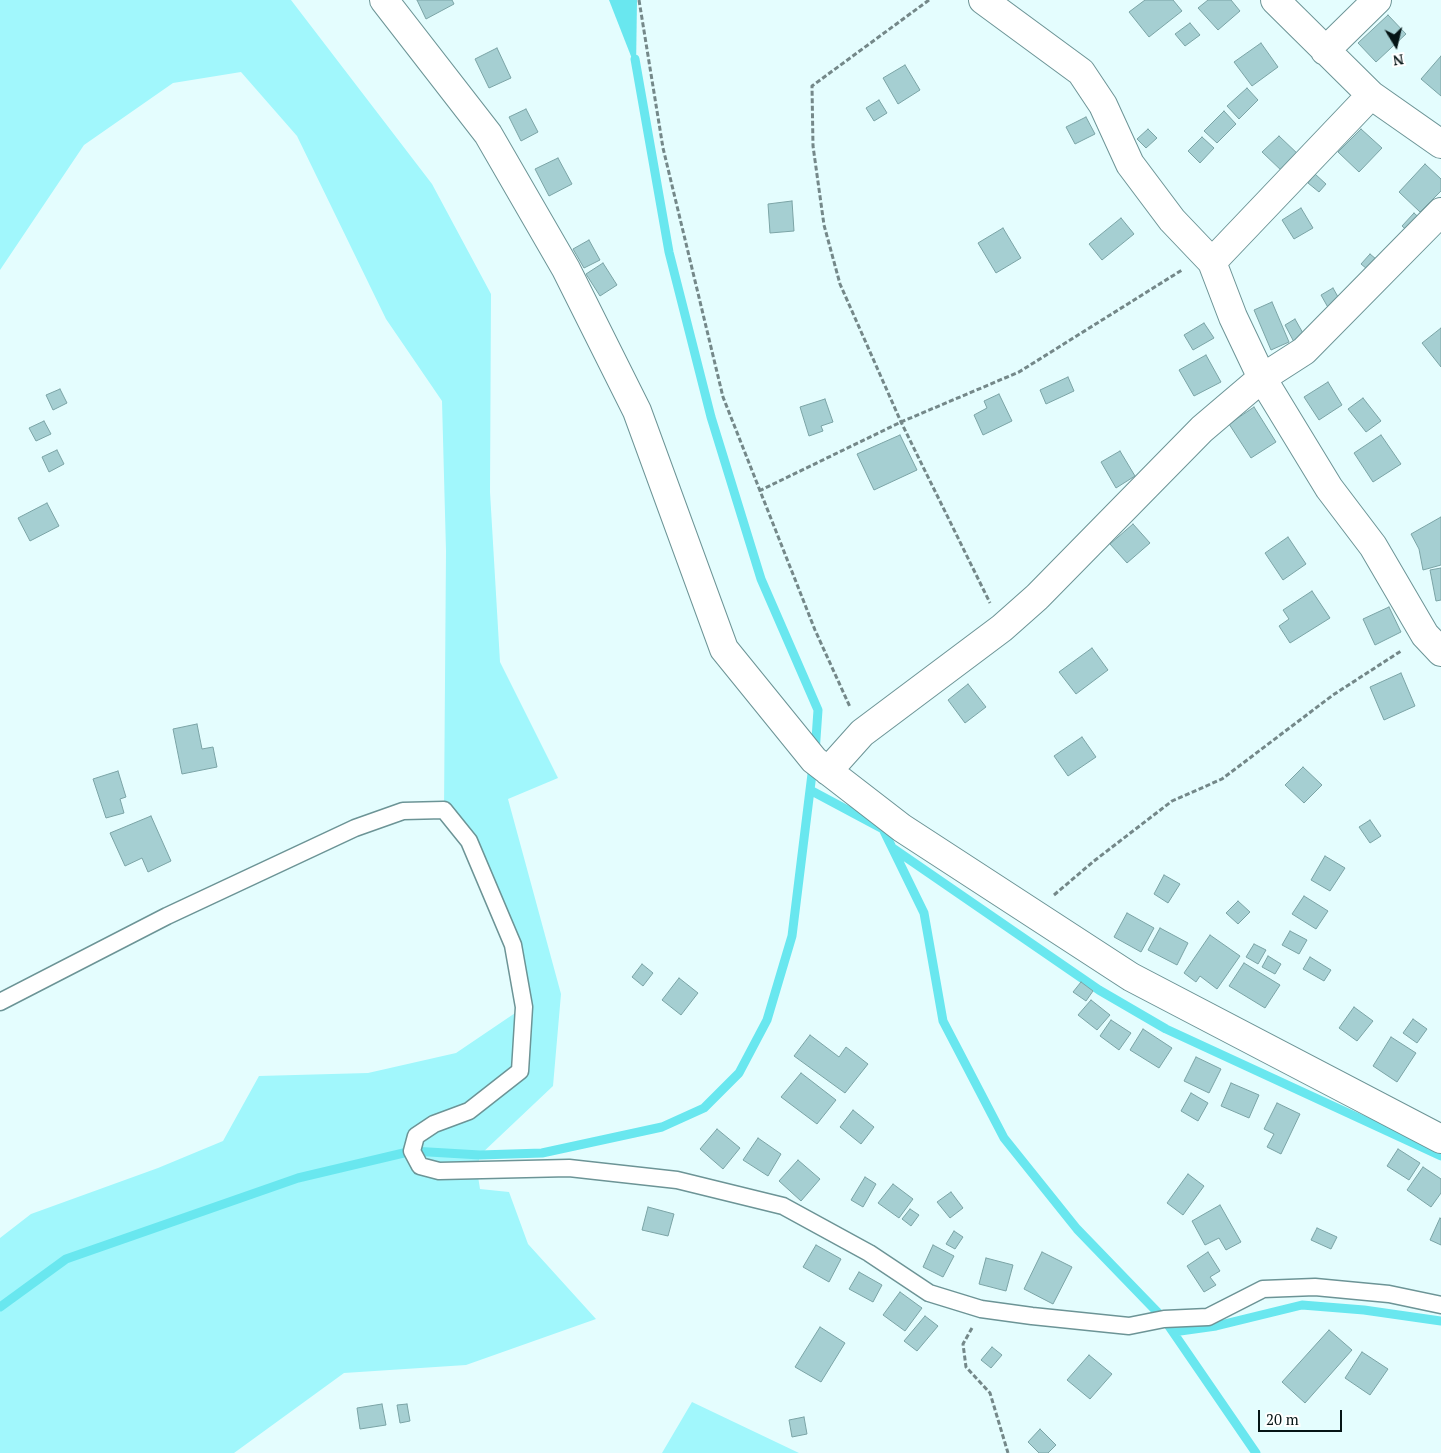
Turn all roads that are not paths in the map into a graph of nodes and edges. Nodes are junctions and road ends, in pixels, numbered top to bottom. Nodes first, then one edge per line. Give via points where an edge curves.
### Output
1 (384, 0) edge
2 (983, 0) edge
3 (1275, 0) edge
4 (1377, 0) edge
5 (1325, 51) junction
6 (1371, 95) junction
7 (1441, 144) edge
8 (1441, 212) edge
9 (1209, 259) junction
10 (1262, 378) junction
11 (1433, 643) edge
12 (828, 771) junction
13 (0, 1002) edge
14 (1441, 1139) edge
15 (1441, 1305) edge

1 - 12 street via 488,134 566,269 637,411 724,649 777,717 814,760
2 - 9 street via 1081,72 1103,105 1130,164 1172,220
3 - 5 street
4 - 5 street
5 - 6 street
6 - 7 street
6 - 9 street
8 - 10 street via 1304,351
9 - 10 street
10 - 11 street via 1329,488 1373,546
10 - 12 street via 1202,429 1002,628 862,733
12 - 14 street via 902,828 1131,977
13 - 15 lane via 167,916 355,828 402,811 444,810 469,841 513,946 524,1007 520,1071 469,1111 434,1124 416,1136 412,1151 420,1166 438,1171 569,1168 677,1180 783,1206 869,1253 929,1293 981,1309 1130,1326 1164,1319 1208,1317 1263,1289 1315,1288 1389,1294

